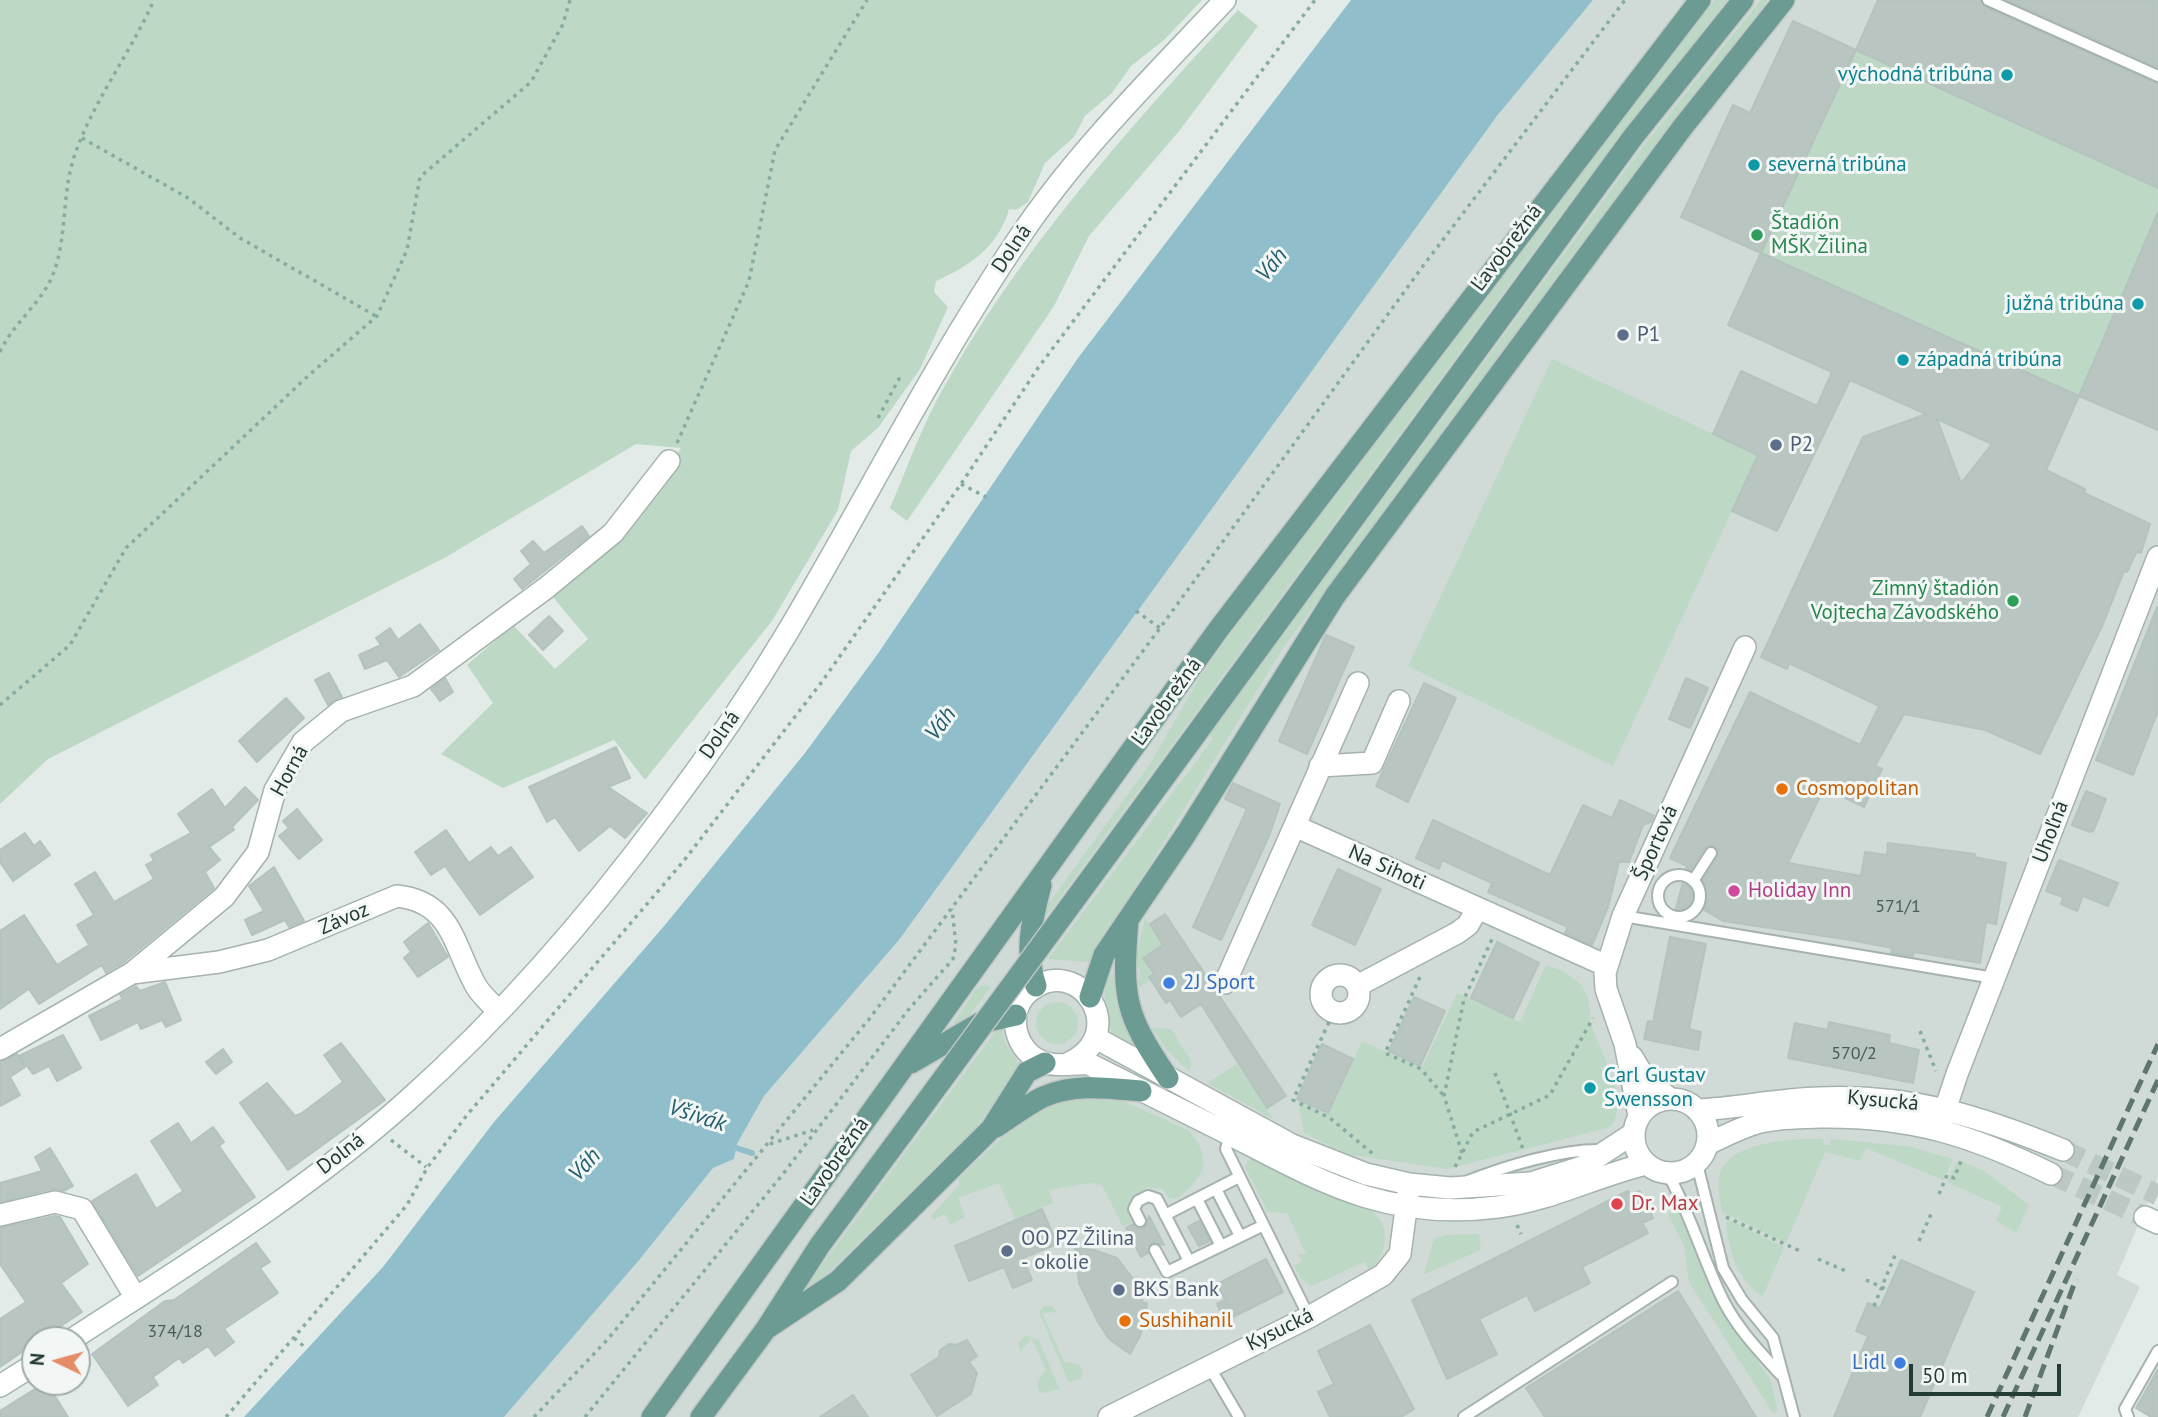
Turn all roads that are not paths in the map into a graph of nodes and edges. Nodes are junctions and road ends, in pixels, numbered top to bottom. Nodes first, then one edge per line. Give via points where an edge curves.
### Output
1 (1225, 0) edge
2 (1700, 0) edge
3 (1743, 0) edge
4 (1784, 0) edge
5 (1987, 0) edge
6 (2158, 76) edge
7 (669, 461) road end
8 (2158, 557) edge
9 (1745, 647) dead end
10 (1358, 683) dead end
11 (1399, 701) dead end
12 (1320, 766) junction
13 (1297, 827) junction
14 (1711, 853) dead end
15 (1043, 876) junction
16 (1667, 879) junction
17 (1693, 881) junction
18 (1636, 887) junction
19 (1697, 907) junction
20 (1477, 909) junction
21 (1663, 910) junction
22 (1129, 918) junction
23 (1633, 918) junction
24 (1712, 931) junction
25 (1607, 966) junction
26 (132, 973) junction
27 (1994, 978) junction
28 (1225, 983) dead end
29 (1036, 986) junction
30 (1357, 986) dead end
31 (1090, 998) junction
32 (498, 1011) junction
33 (1016, 1015) junction
34 (1096, 1038) junction
35 (1625, 1044) junction
36 (0, 1049) edge
37 (1045, 1063) junction
38 (1069, 1063) junction
39 (901, 1070) junction
40 (1168, 1078) junction
41 (1141, 1091) junction
42 (1670, 1099) junction
43 (1697, 1110) junction
44 (1943, 1118) junction
45 (1254, 1123) junction
46 (1637, 1125) junction
47 (991, 1129) junction
48 (1228, 1134) junction
49 (1707, 1144) junction
50 (2063, 1150) tunnel mouth
51 (1646, 1164) junction
52 (1697, 1164) junction
53 (1668, 1174) junction
54 (2051, 1174) tunnel mouth
55 (1238, 1177) junction
56 (1409, 1184) junction
57 (1216, 1189) junction
58 (1197, 1199) junction
59 (1407, 1207) junction
60 (0, 1215) edge
61 (1165, 1215) junction
62 (1140, 1221) dead end
63 (1262, 1226) junction
64 (1240, 1236) junction
65 (1221, 1245) junction
66 (1155, 1250) dead end
67 (1189, 1261) junction
68 (1672, 1282) dead end
69 (136, 1297) junction
70 (1309, 1317) junction
71 (91, 1327) edge
72 (766, 1329) junction
73 (2158, 1351) edge
74 (1209, 1366) junction
75 (21, 1373) edge
76 (1782, 1376) junction
77 (0, 1386) edge
78 (652, 1417) edge
79 (701, 1417) edge
80 (1109, 1417) edge
81 (1239, 1417) edge
82 (1464, 1417) edge
83 (1794, 1417) edge
84 (2128, 1417) edge

1 - 32 street, Dolná via 1081,157 1021,234 733,718 608,886
2 - 15 main road, Ľavobrežná via 1297,523
3 - 72 main road, Ľavobrežná, bridge via 1625,148 820,1245
4 - 22 main road via 1682,128 1335,596
5 - 6 lane
7 - 26 street, Horná via 613,533 546,588 413,686 341,711 303,743 275,790 258,852 224,897
8 - 27 street, Uhoľná
9 - 18 street, Športová
10 - 12 street
11 - 12 street via 1372,763
12 - 13 street
13 - 20 street, Na Sihoti
13 - 28 street
14 - 17 lane
15 - 29 main road via 1030,930 1030,969
15 - 39 main road, Ľavobrežná
16 - 17 lane via 1680,875
16 - 18 lane
16 - 21 lane via 1659,891
17 - 19 lane via 1699,894
18 - 23 street, Športová
19 - 21 lane via 1681,917
19 - 24 lane
20 - 25 street, Na Sihoti
20 - 30 street via 1457,933
21 - 23 lane
22 - 31 main road via 1104,955
22 - 40 main road via 1125,995 1140,1037
23 - 24 lane
23 - 25 street, Športová
24 - 27 lane
25 - 35 street, Športová via 1605,989
26 - 32 street, Závoz via 219,962 268,950 397,896 418,898 436,910 457,943 476,988
26 - 36 street, Horná
27 - 44 street, Uhoľná
29 - 31 street via 1071,983
29 - 33 street via 1026,994
31 - 34 street via 1098,1017
32 - 69 street, Dolná via 376,1127 289,1194
33 - 37 street via 1018,1039 1024,1049
33 - 39 main road via 980,1023
34 - 38 street via 1080,1058
34 - 40 street
35 - 42 street, Športová via 1644,1077
35 - 46 street, Športová
37 - 38 street
37 - 47 main road via 1027,1072
38 - 41 street via 1089,1064
39 - 78 main road, Ľavobrežná
40 - 45 street
41 - 47 main road via 1064,1089
41 - 48 street
42 - 43 street, Kysucká
42 - 46 street via 1652,1104
43 - 44 street, Kysucká via 1842,1097
43 - 49 street via 1708,1131
44 - 49 street, Kysucká via 1790,1118 1760,1122
44 - 50 street, Kysucká via 1979,1117
44 - 54 street, Kysucká
45 - 48 lane
45 - 56 street via 1335,1163
46 - 51 street via 1636,1150
46 - 56 street via 1582,1167 1555,1177 1508,1186 1450,1181
47 - 72 main road via 838,1281
48 - 55 lane via 1226,1149
48 - 59 street via 1322,1183
49 - 52 street
51 - 53 street
51 - 59 street via 1501,1207 1449,1211
52 - 53 street
52 - 76 lane via 1723,1268 1773,1338
53 - 76 lane via 1725,1303
55 - 57 lane
55 - 63 lane
56 - 59 street, Kysucká
57 - 58 lane
57 - 64 lane
58 - 61 lane
58 - 65 lane
59 - 70 street, Kysucká via 1400,1254 1394,1264 1375,1282
60 - 69 street via 55,1202 82,1209
61 - 62 lane via 1157,1199 1148,1196 1138,1201 1135,1209
61 - 67 lane
63 - 64 lane
63 - 70 lane
64 - 65 lane
65 - 67 lane
66 - 67 lane via 1167,1272
68 - 82 lane
69 - 71 street, Dolná
70 - 74 street, Kysucká
72 - 79 main road, Ľavobrežná
73 - 84 lane via 2125,1409
74 - 80 street, Kysucká
74 - 81 lane
75 - 77 street
76 - 83 lane

